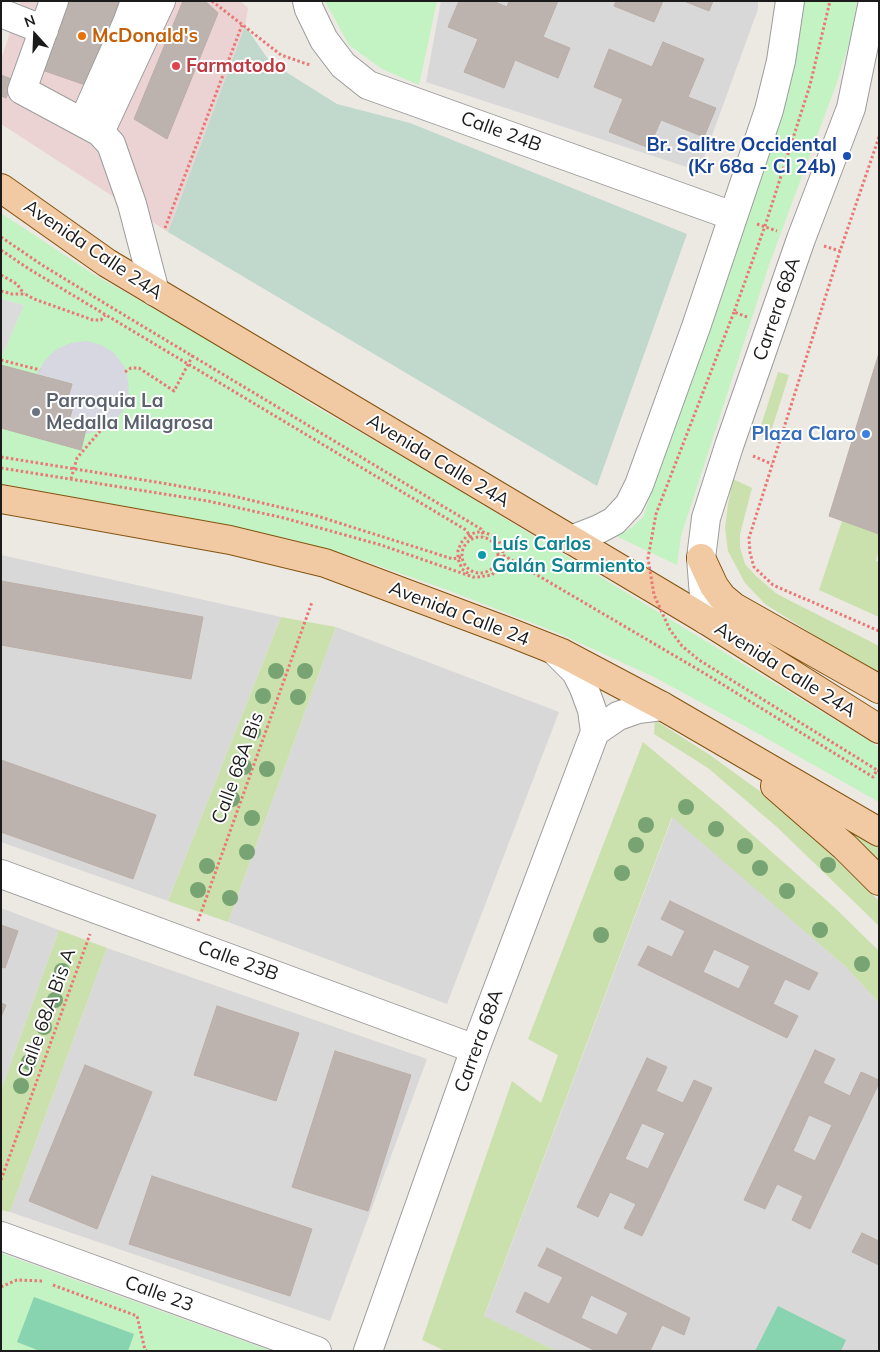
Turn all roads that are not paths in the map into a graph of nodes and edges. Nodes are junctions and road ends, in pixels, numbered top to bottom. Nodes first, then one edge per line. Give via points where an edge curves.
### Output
1 (54, 1) edge
2 (135, 1) edge
3 (161, 1) edge
4 (307, 1) edge
5 (790, 1) edge
6 (873, 1) edge
7 (1, 13) edge
8 (44, 30) junction
9 (91, 127) junction
10 (1, 188) edge
11 (733, 216) junction
12 (155, 292) junction
13 (1, 499) edge
14 (571, 540) junction
15 (701, 558) junction
16 (706, 620) junction
17 (730, 635) junction
18 (556, 652) junction
19 (879, 690) edge
20 (662, 706) junction
21 (879, 729) edge
22 (595, 732) junction
23 (720, 740) junction
24 (879, 832) edge
25 (1, 874) edge
26 (879, 881) edge
27 (474, 1049) junction
28 (1, 1236) edge
29 (317, 1351) edge
30 (368, 1351) edge

1 - 8 street
2 - 9 street
3 - 9 street
4 - 11 street, Calle 24B via 324,40 342,65 368,85
5 - 11 street via 781,61 769,110
6 - 15 street, Carrera 68A via 850,108 728,446 706,518
7 - 8 street
8 - 9 street via 22,90
9 - 12 street via 111,144 132,204
10 - 12 main road, Avenida Calle 24A via 107,263
11 - 14 street via 639,485 629,504 614,521
12 - 14 main road, Avenida Calle 24A
13 - 18 main road, Avenida Calle 24 via 230,540 325,563
14 - 16 main road, Avenida Calle 24A
15 - 16 street, Carrera 68A
15 - 19 main road via 714,586 734,607
16 - 17 main road, Avenida Calle 24A
17 - 19 main road
17 - 21 main road, Avenida Calle 24A
18 - 20 main road, Avenida Calle 24
18 - 22 street via 576,672 584,688
20 - 22 street via 618,716
20 - 23 main road, Avenida Calle 24
22 - 27 street, Carrera 68A
23 - 24 main road, Avenida Calle 24
23 - 26 main road via 845,847
25 - 27 street, Calle 23B
27 - 30 street, Carrera 68A
28 - 29 street, Calle 23

